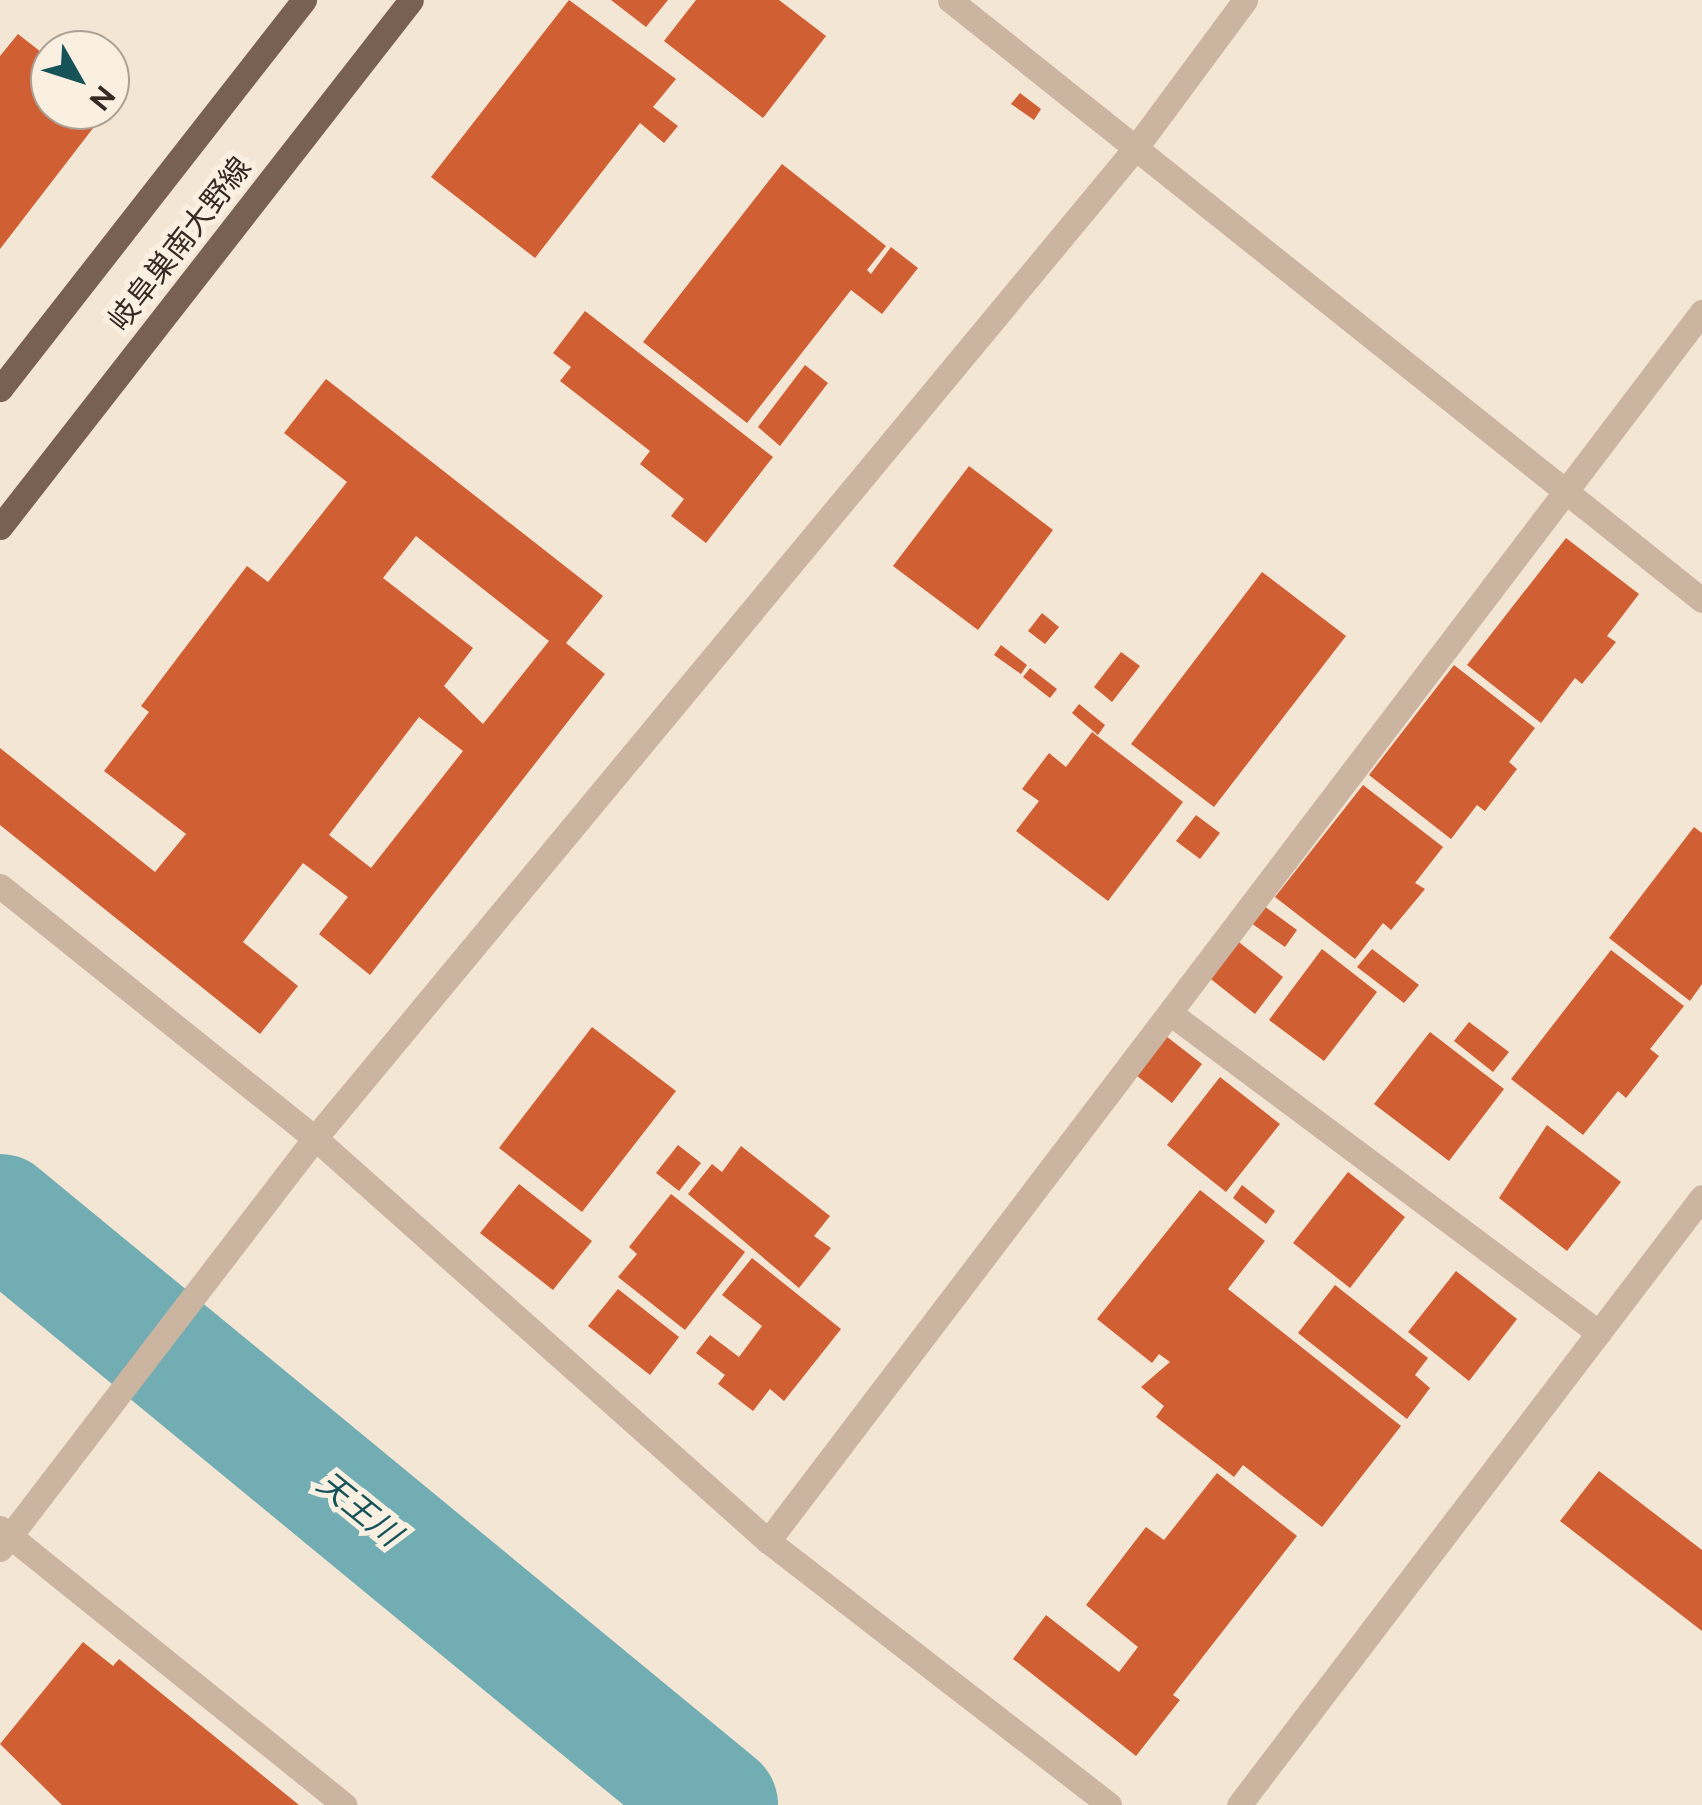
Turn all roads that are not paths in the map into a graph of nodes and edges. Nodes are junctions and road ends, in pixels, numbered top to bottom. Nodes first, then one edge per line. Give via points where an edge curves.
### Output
1 (304, 0) edge
2 (411, 0) edge
3 (950, 0) edge
4 (1246, 0) edge
5 (1137, 146) junction
6 (1702, 312) edge
7 (0, 389) edge
8 (1566, 492) junction
9 (0, 527) edge
10 (1702, 600) edge
11 (0, 886) edge
12 (1170, 1012) junction
13 (315, 1138) junction
14 (1702, 1197) edge
15 (1599, 1333) junction
16 (3, 1538) edge
17 (768, 1541) junction
18 (345, 1805) edge
19 (1109, 1805) edge
20 (1239, 1805) edge

1 - 7 main road, 岐阜巣南大野線
2 - 9 main road, 岐阜巣南大野線
3 - 5 street
4 - 5 street
5 - 8 street
5 - 13 street
6 - 8 street
8 - 10 street
8 - 12 street
11 - 13 street
12 - 15 street
12 - 17 street
13 - 16 street
13 - 17 street
14 - 15 street
15 - 20 street
16 - 18 street
17 - 19 street

